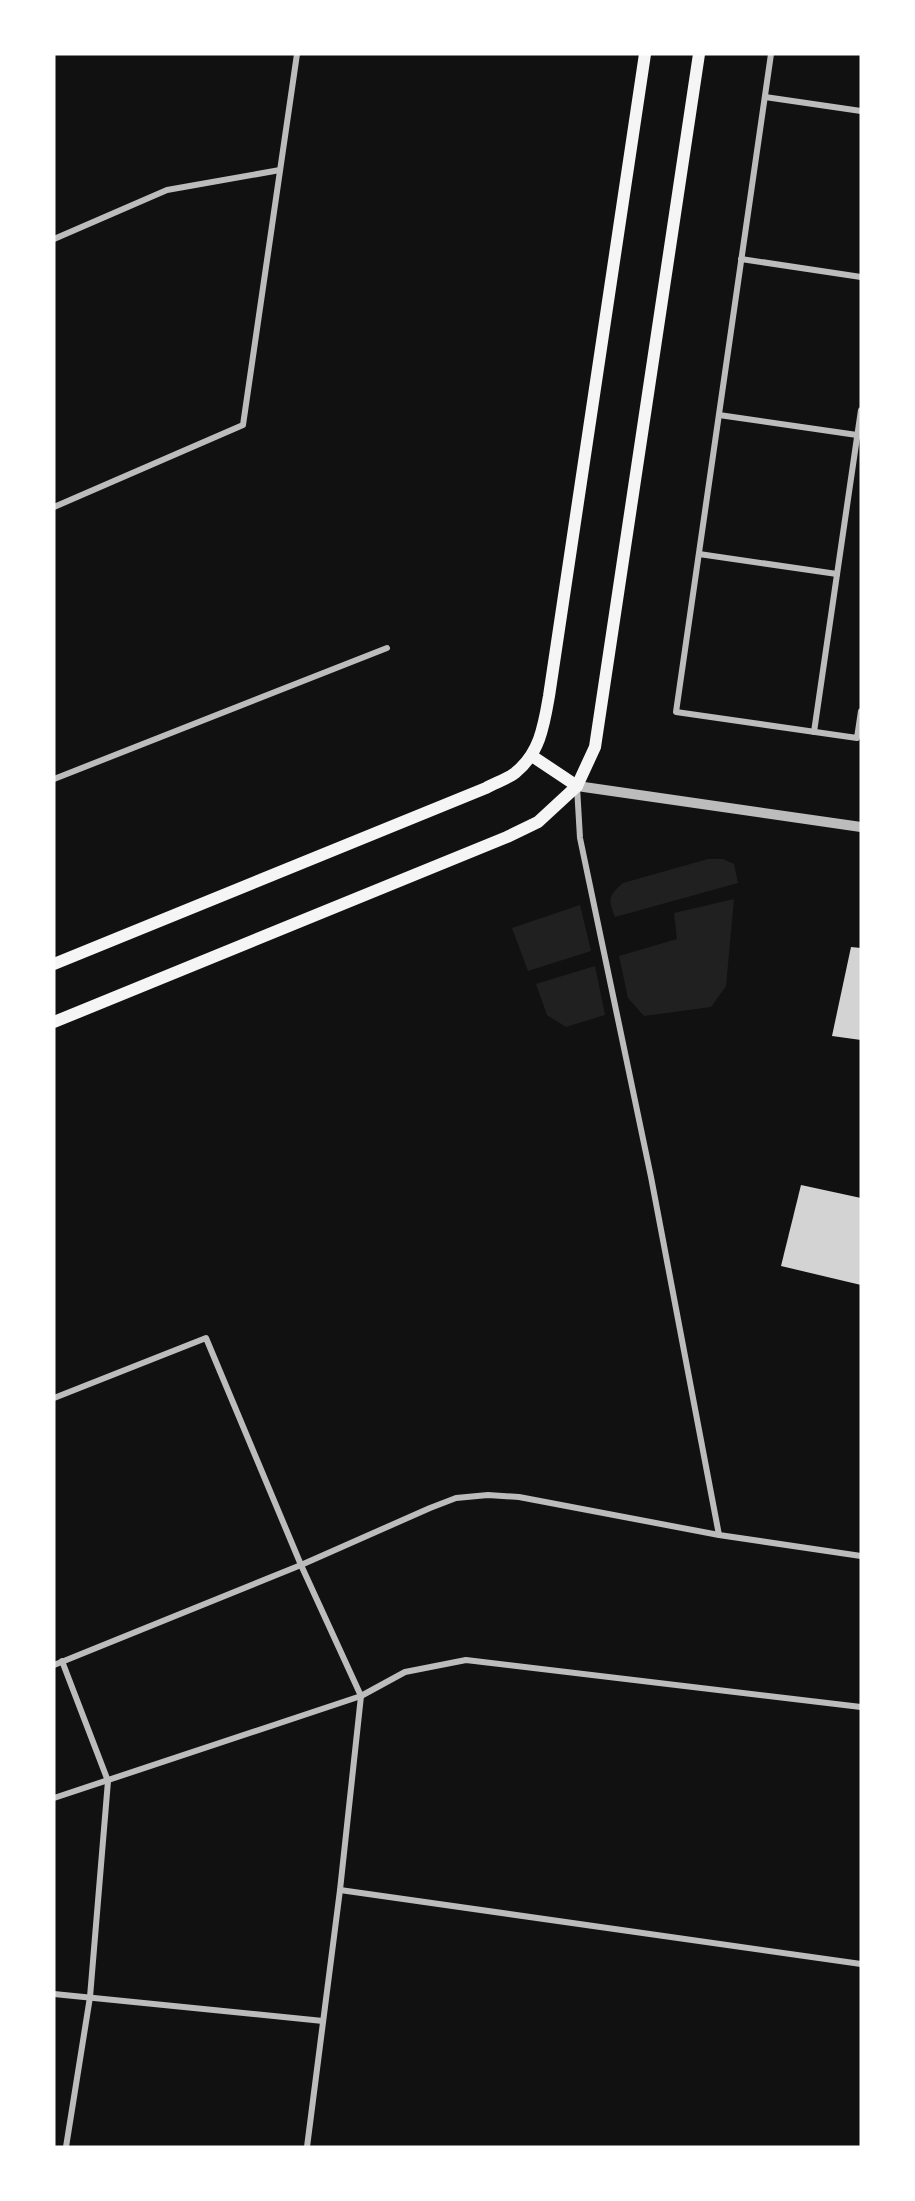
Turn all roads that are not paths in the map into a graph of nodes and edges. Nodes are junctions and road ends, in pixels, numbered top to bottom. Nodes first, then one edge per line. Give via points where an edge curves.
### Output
1 (297, 54) edge
2 (645, 54) edge
3 (699, 54) edge
4 (771, 54) edge
5 (765, 97) junction
6 (861, 111) edge
7 (280, 170) junction
8 (54, 238) edge
9 (741, 260) junction
10 (861, 277) edge
11 (861, 410) edge
12 (719, 416) junction
13 (857, 435) junction
14 (54, 507) edge
15 (699, 554) junction
16 (837, 574) junction
17 (387, 648) dead end
18 (861, 711) edge
19 (814, 732) junction
20 (532, 756) junction
21 (54, 779) edge
22 (577, 786) junction
23 (861, 827) edge
24 (54, 964) edge
25 (54, 1022) edge
26 (54, 1398) edge
27 (718, 1535) junction
28 (861, 1556) edge
29 (301, 1565) junction
30 (62, 1662) junction
31 (54, 1665) edge
32 (361, 1696) junction
33 (861, 1707) edge
34 (108, 1781) junction
35 (54, 1798) edge
36 (340, 1890) junction
37 (861, 1964) edge
38 (54, 1994) edge
39 (90, 1997) junction
40 (323, 2021) junction
41 (66, 2147) edge
42 (307, 2147) edge

1 - 7 street
2 - 20 main road via 549,696 543,731
3 - 22 main road via 599,725 595,747
4 - 5 street
5 - 6 street
5 - 9 street
7 - 8 street via 166,190
7 - 14 street via 243,425
9 - 10 street
9 - 12 street
11 - 13 street
12 - 13 street
12 - 15 street
13 - 16 street
15 - 16 street
15 - 19 street via 676,712
16 - 19 street
17 - 21 street
18 - 19 street via 857,738
20 - 22 main road
20 - 24 main road via 514,774 486,788
22 - 23 street
22 - 25 main road via 538,822 507,837
22 - 27 street via 580,838 651,1177
26 - 29 street via 206,1338
27 - 28 street
27 - 29 street via 519,1497 488,1495 456,1498
29 - 30 street
29 - 32 street
30 - 31 street
30 - 34 street
32 - 33 street via 405,1672 466,1660
32 - 34 street
32 - 36 street
34 - 35 street
34 - 39 street
36 - 37 street
36 - 40 street
38 - 39 street
39 - 40 street
39 - 41 street
40 - 42 street

